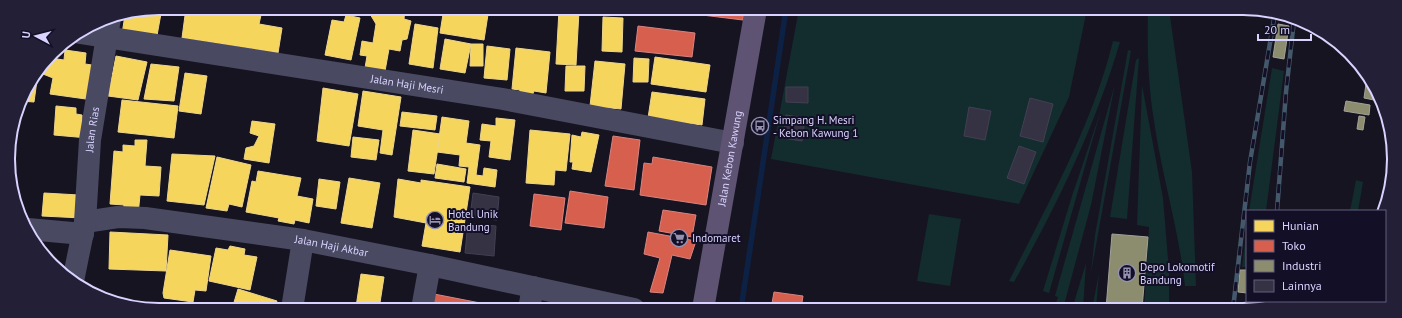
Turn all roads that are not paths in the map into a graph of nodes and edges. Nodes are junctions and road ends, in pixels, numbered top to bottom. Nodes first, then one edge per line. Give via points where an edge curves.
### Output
1 (755, 15) edge
2 (108, 28) edge
3 (95, 30) edge
4 (733, 143) junction
5 (84, 228) junction
6 (33, 229) edge
7 (303, 240) junction
8 (430, 265) junction
9 (74, 275) edge
10 (533, 287) junction
11 (293, 303) edge
12 (423, 303) edge
13 (530, 303) edge
14 (606, 303) edge
15 (704, 303) edge

1 - 4 main road, Jalan Kebon Kawung
2 - 3 street, Jalan Haji Mesri
2 - 4 street, Jalan Haji Mesri
2 - 5 street, Jalan Rias via 90,140
4 - 15 main road, Jalan Kebon Kawung
5 - 6 street, Jalan Haji Akbar
5 - 7 street, Jalan Haji Akbar via 118,217 152,219
5 - 9 street
7 - 8 street, Jalan Haji Akbar
7 - 11 street
8 - 10 street, Jalan Haji Akbar
8 - 12 street
10 - 13 street
10 - 14 street, Jalan Haji Akbar

